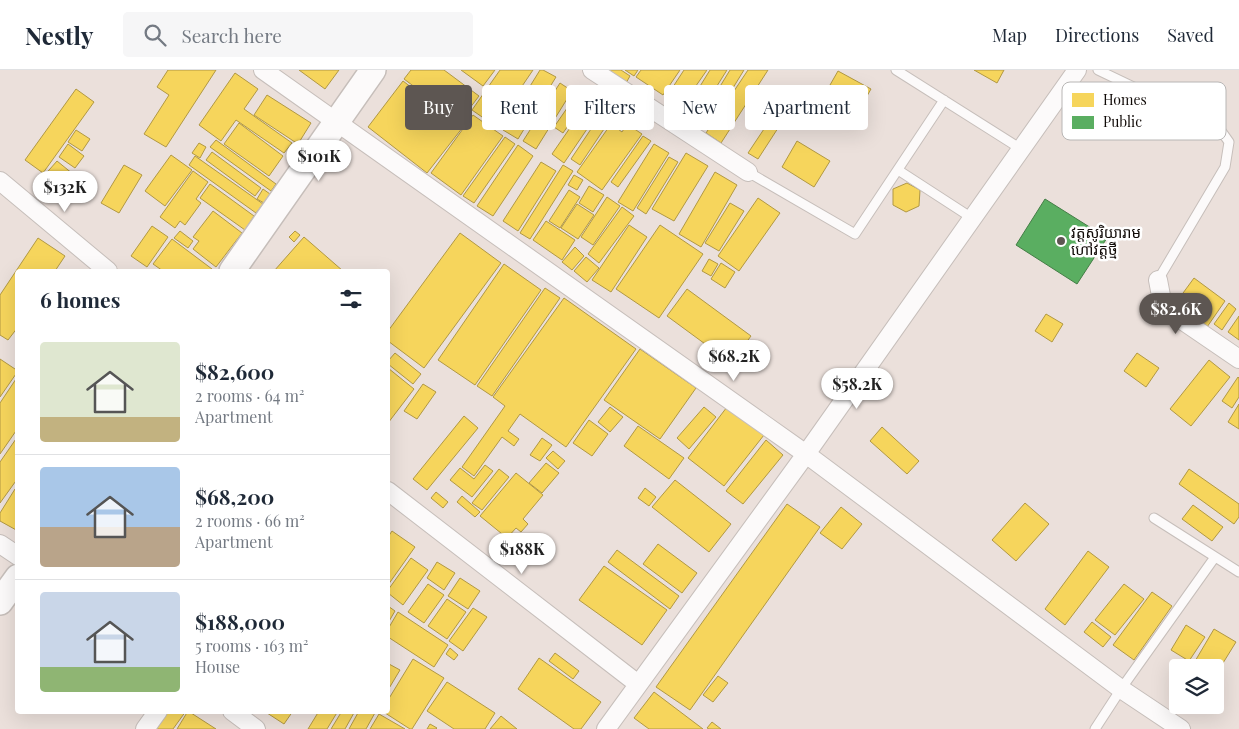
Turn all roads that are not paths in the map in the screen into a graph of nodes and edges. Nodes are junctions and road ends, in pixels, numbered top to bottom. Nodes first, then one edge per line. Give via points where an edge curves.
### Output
1 (263, 70) edge
2 (373, 70) edge
3 (592, 70) edge
4 (896, 70) edge
5 (1077, 70) edge
6 (1098, 70) edge
7 (1069, 82) edge
8 (1123, 82) edge
9 (1062, 92) edge
10 (944, 100) junction
11 (337, 121) junction
12 (1226, 138) edge
13 (1022, 149) junction
14 (898, 170) junction
15 (748, 172) joint
16 (0, 181) edge
17 (972, 218) junction
18 (106, 269) edge
19 (233, 269) edge
20 (1158, 280) joint
21 (1239, 359) edge
22 (806, 454) junction
23 (390, 494) edge
24 (1154, 518) dead end
25 (0, 544) edge
26 (15, 554) edge
27 (1215, 557) junction
28 (1239, 572) edge
29 (15, 581) edge
30 (0, 602) edge
31 (638, 684) junction
32 (1121, 689) junction
33 (156, 714) edge
34 (236, 714) edge
35 (145, 729) edge
36 (256, 729) edge
37 (606, 729) edge
38 (1095, 729) edge
39 (1181, 729) edge

1 - 11 street
2 - 11 street
3 - 15 street
4 - 10 lane
5 - 7 street
6 - 8 lane
9 - 13 street
10 - 13 lane
10 - 14 lane
11 - 19 street
11 - 22 street
12 - 20 lane via 1229,142 1226,167
13 - 17 street
14 - 15 lane via 855,234
14 - 17 lane
16 - 18 street
17 - 22 street
20 - 21 street via 1162,301 1176,316
22 - 31 street
22 - 32 street
23 - 31 street
24 - 27 lane
25 - 26 street
27 - 28 lane
27 - 32 lane
29 - 30 street
31 - 37 street
32 - 38 lane
32 - 39 street
33 - 35 street
34 - 36 street

